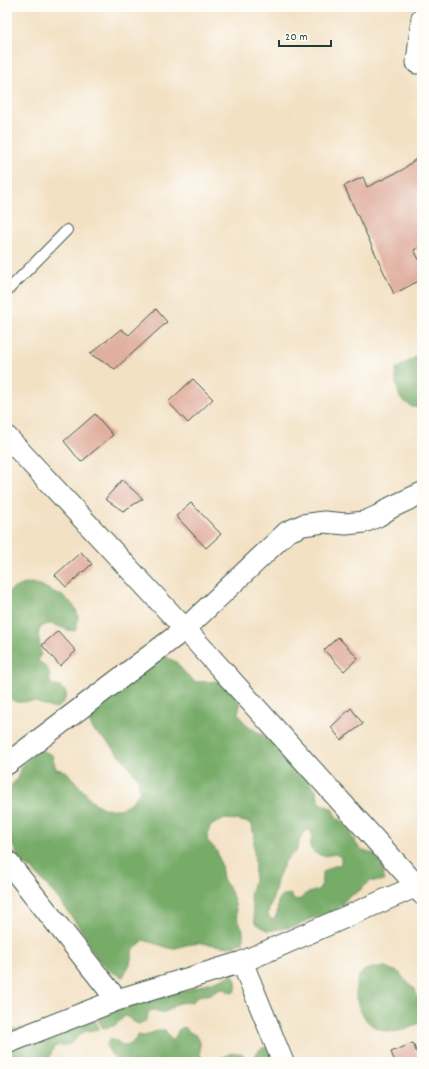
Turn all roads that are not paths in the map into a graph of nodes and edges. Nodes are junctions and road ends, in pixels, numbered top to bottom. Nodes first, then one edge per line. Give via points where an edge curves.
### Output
1 (422, 18) edge
2 (417, 63) dead end
3 (67, 230) dead end
4 (7, 291) edge
5 (7, 437) edge
6 (422, 493) edge
7 (185, 629) junction
8 (7, 764) edge
9 (7, 861) edge
10 (420, 890) edge
11 (242, 962) junction
12 (117, 1000) junction
13 (7, 1043) edge
14 (283, 1062) edge

1 - 2 street
3 - 4 lane
5 - 7 street
6 - 7 street via 364,522 324,522 302,525 287,532
7 - 8 street
7 - 10 street
9 - 12 street
10 - 11 street
11 - 12 street
11 - 14 street
12 - 13 street

